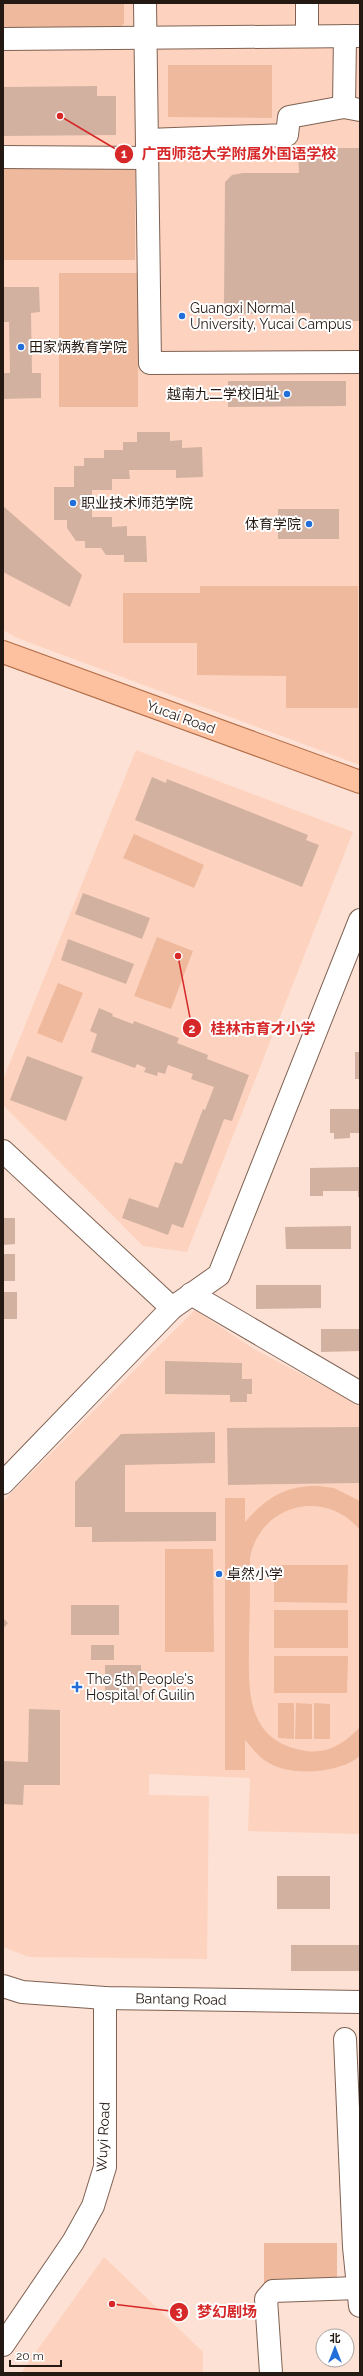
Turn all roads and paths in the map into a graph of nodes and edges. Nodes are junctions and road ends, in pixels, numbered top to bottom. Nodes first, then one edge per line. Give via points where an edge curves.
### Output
1 (145, 3) edge
2 (307, 3) edge
3 (307, 36) junction
4 (352, 36) edge
5 (146, 38) junction
6 (3, 39) edge
7 (352, 109) edge
8 (147, 149) junction
9 (3, 157) edge
10 (360, 362) edge
11 (3, 652) edge
12 (360, 782) edge
13 (360, 920) edge
14 (3, 1151) edge
15 (190, 1294) junction
16 (172, 1308) junction
17 (360, 1393) edge
18 (3, 1483) edge
19 (3, 1986) edge
20 (105, 1998) junction
21 (360, 2002) edge
22 (345, 2039) dead end
23 (357, 2247) edge
24 (359, 2297) edge
25 (3, 2344) edge
26 (271, 2373) edge

1 - 5 street
2 - 3 street
3 - 4 street
3 - 5 street
4 - 7 street
5 - 6 street
5 - 8 street
7 - 8 street via 289,117 287,135
8 - 9 street
8 - 10 street via 150,363
11 - 12 main road, Yucai Road
13 - 15 street via 219,1275
14 - 16 street
15 - 16 street
15 - 17 street
16 - 18 street
19 - 20 street, Bantang Road via 22,1992
20 - 21 street, Bantang Road
20 - 25 street, Wuyi Road via 105,2167 93,2206 73,2242
22 - 23 street
23 - 24 street
24 - 26 street via 273,2291 270,2293 266,2299

